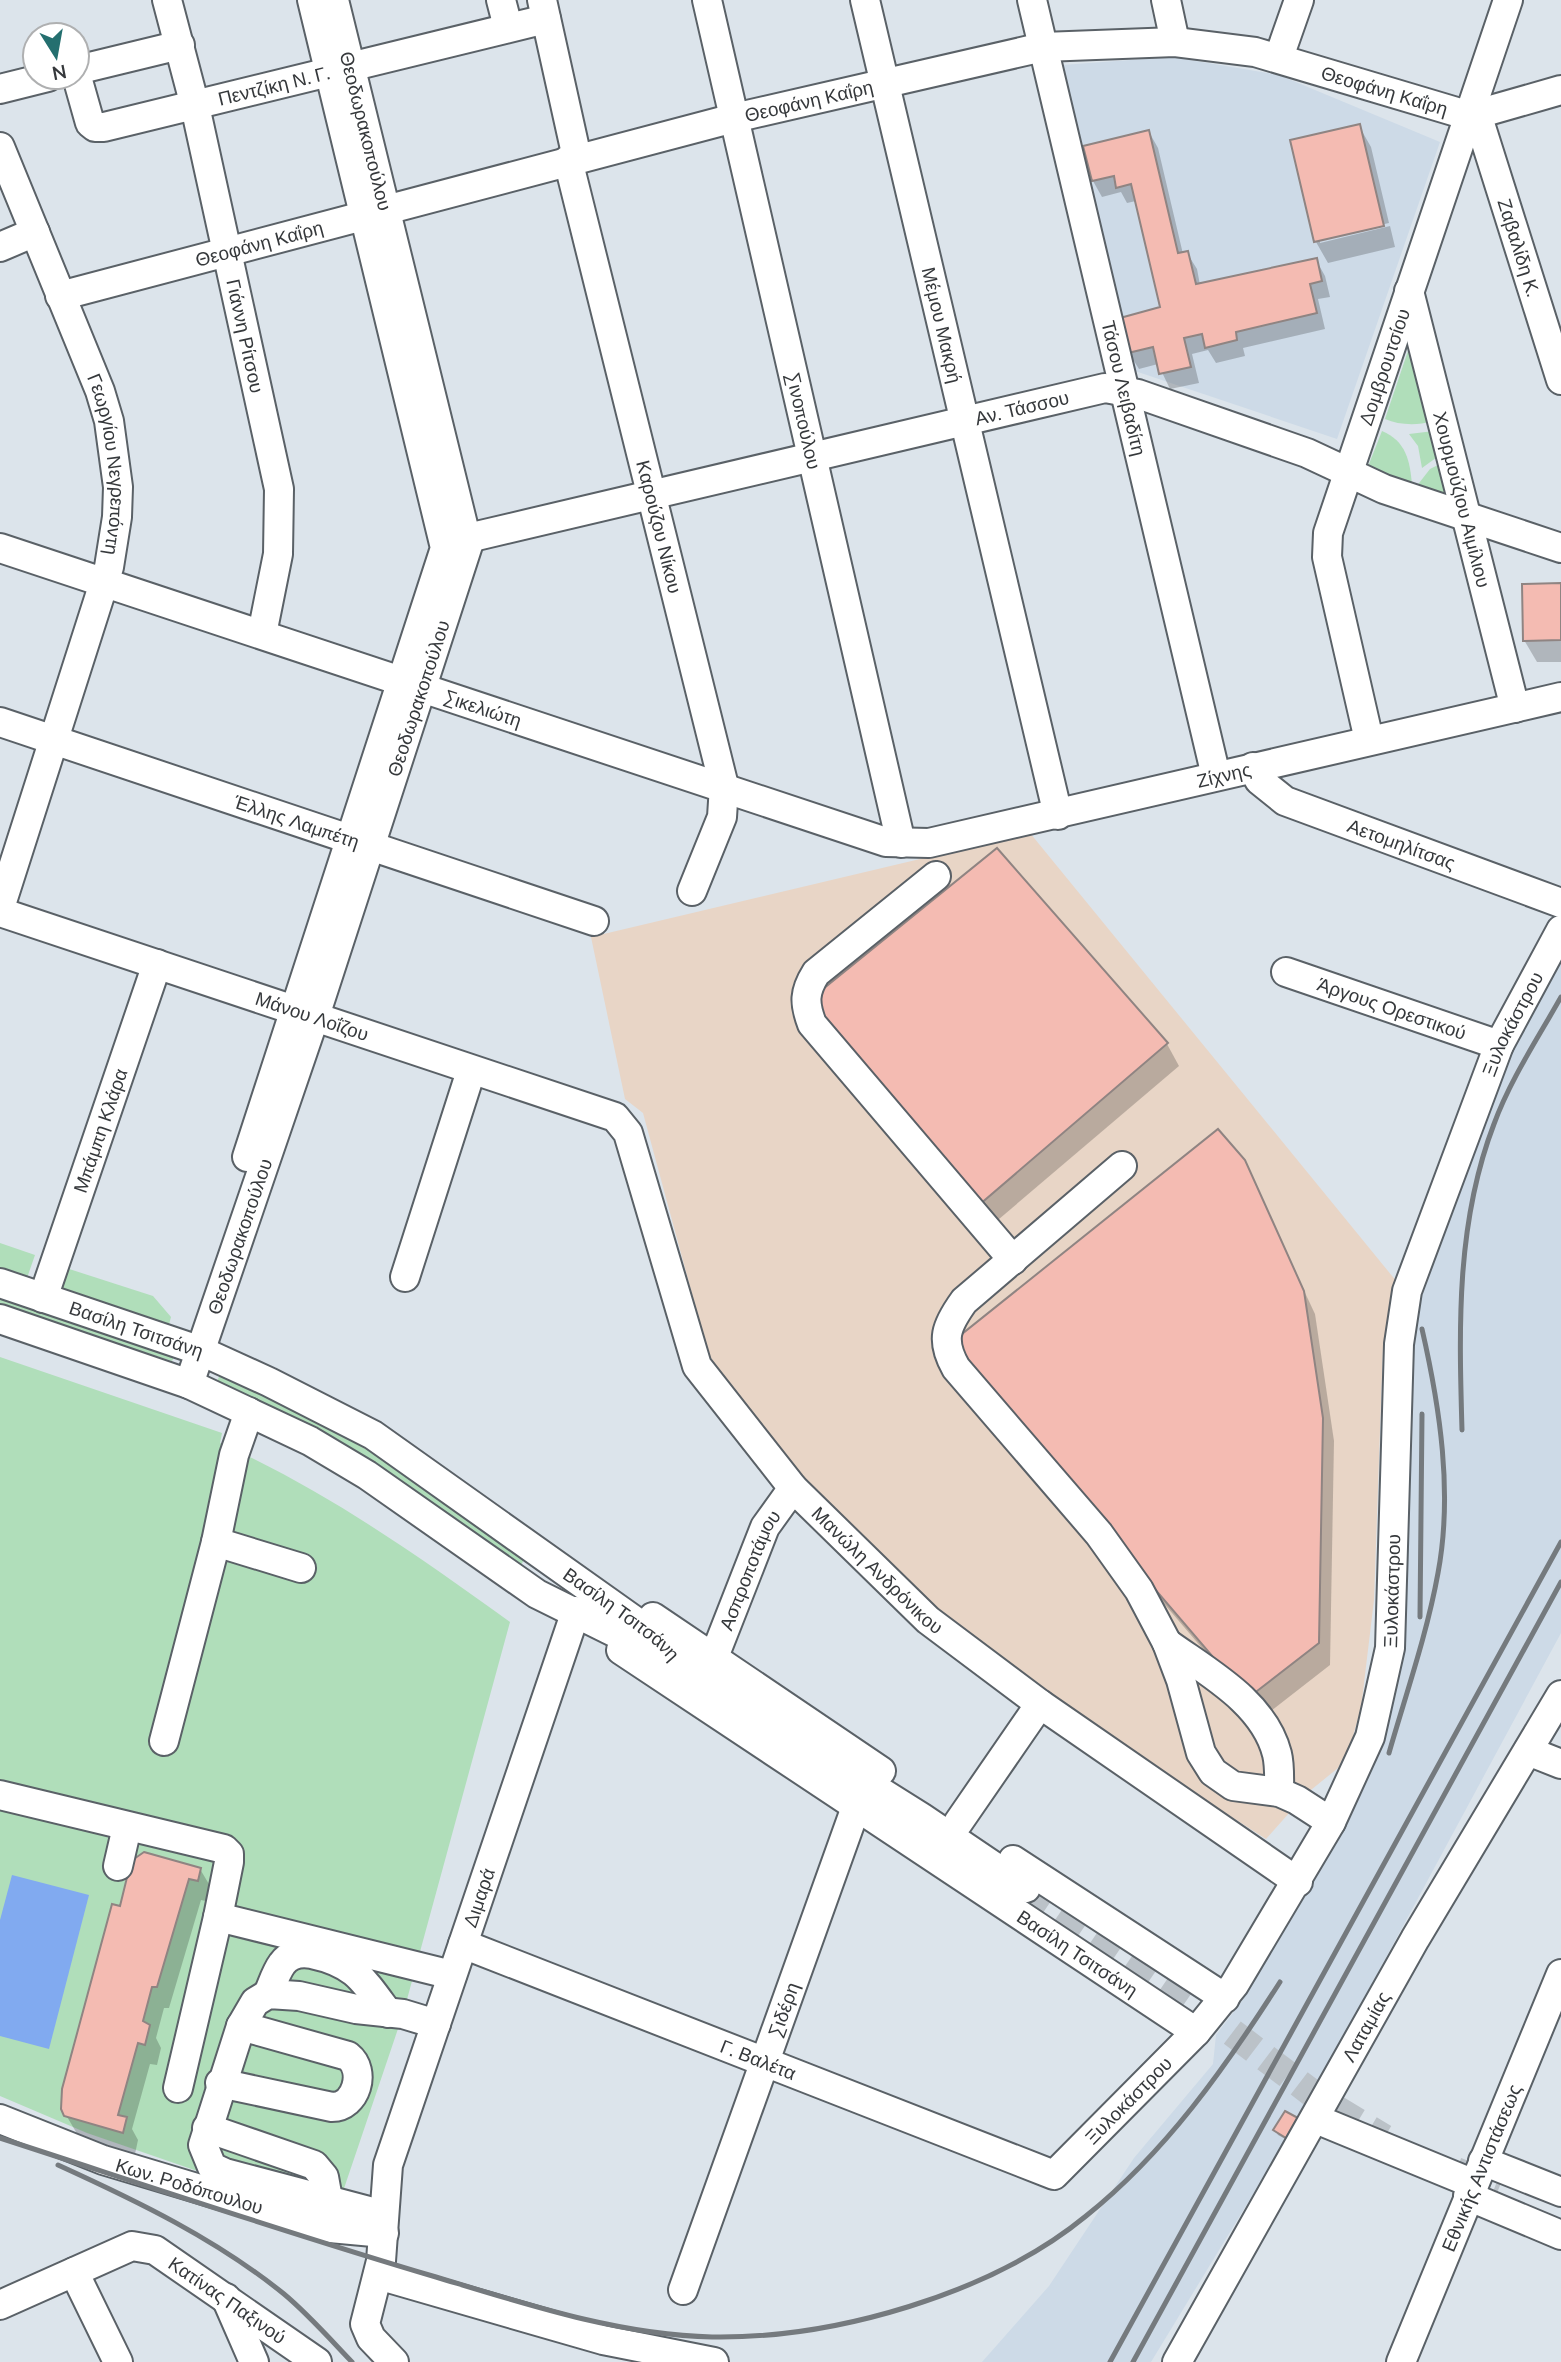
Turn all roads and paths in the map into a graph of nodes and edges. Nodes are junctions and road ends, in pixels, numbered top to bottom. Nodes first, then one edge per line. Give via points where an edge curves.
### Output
1 (167, 0) edge
2 (312, 0) edge
3 (334, 0) edge
4 (707, 0) edge
5 (865, 0) edge
6 (1032, 0) edge
7 (1166, 0) edge
8 (1299, 0) edge
9 (1508, 0) edge
10 (544, 9) edge
11 (504, 13) edge
12 (1175, 42) junction
13 (180, 45) junction
14 (1043, 47) junction
15 (1279, 57) junction
16 (91, 67) edge
17 (340, 68) junction
18 (884, 83) junction
19 (21, 84) edge
20 (0, 89) edge
21 (1561, 90) edge
22 (81, 91) edge
23 (195, 106) junction
24 (1473, 115) junction
25 (734, 118) junction
26 (0, 147) edge
27 (572, 159) junction
28 (376, 212) junction
29 (35, 232) junction
30 (0, 247) edge
31 (227, 251) junction
32 (1409, 291) junction
33 (61, 296) junction
34 (1561, 380) edge
35 (1124, 389) junction
36 (963, 420) junction
37 (812, 456) junction
38 (1348, 472) junction
39 (649, 494) junction
40 (1468, 518) junction
41 (467, 538) junction
42 (0, 548) edge
43 (1561, 548) edge
44 (104, 585) junction
45 (262, 634) junction
46 (413, 685) junction
47 (1561, 697) edge
48 (1515, 708) junction
49 (0, 722) edge
50 (55, 740) junction
51 (1369, 740) junction
52 (1253, 767) junction
53 (1216, 776) junction
54 (724, 786) junction
55 (1058, 815) junction
56 (360, 842) junction
57 (893, 843) junction
58 (936, 876) dead end
59 (692, 891) dead end
60 (1561, 903) edge
61 (0, 910) edge
62 (594, 920) dead end
63 (1561, 930) edge
64 (157, 964) junction
65 (1286, 972) dead end
66 (305, 1013) junction
67 (1499, 1045) junction
68 (471, 1071) junction
69 (623, 1124) joint
70 (1122, 1166) dead end
71 (1013, 1260) junction
72 (405, 1276) dead end
73 (0, 1283) edge
74 (43, 1298) junction
75 (0, 1318) edge
76 (193, 1348) junction
77 (189, 1384) junction
78 (249, 1412) junction
79 (793, 1488) junction
80 (216, 1542) junction
81 (301, 1568) dead end
82 (581, 1608) junction
83 (1167, 1643) junction
84 (714, 1657) junction
85 (1561, 1695) edge
86 (1040, 1704) junction
87 (164, 1741) dead end
88 (1528, 1751) junction
89 (1561, 1764) edge
90 (1279, 1793) junction
91 (1, 1800) edge
92 (856, 1807) junction
93 (1331, 1822) junction
94 (958, 1823) junction
95 (127, 1827) junction
96 (118, 1866) dead end
97 (1298, 1882) junction
98 (1026, 1888) tunnel mouth
99 (218, 1917) junction
100 (463, 1944) junction
101 (1561, 1974) edge
102 (452, 1975) junction
103 (268, 1994) junction
104 (1225, 1998) junction
105 (388, 2013) junction
106 (436, 2024) junction
107 (241, 2026) junction
108 (1196, 2032) junction
109 (767, 2063) junction
110 (220, 2083) junction
111 (178, 2088) dead end
112 (0, 2119) edge
113 (1316, 2119) junction
114 (1054, 2175) joint
115 (1481, 2182) junction
116 (1561, 2192) edge
117 (1561, 2213) edge
118 (384, 2224) junction
119 (1561, 2235) edge
120 (74, 2272) junction
121 (378, 2275) junction
122 (683, 2290) dead end
123 (226, 2298) junction
124 (0, 2305) edge
125 (118, 2362) edge
126 (254, 2362) edge
127 (317, 2362) edge
128 (394, 2362) edge
129 (714, 2362) edge
130 (1177, 2362) edge
131 (1401, 2362) edge

1 - 13 street, Γιάννη Ρίτσου
2 - 17 street
3 - 17 street, Θεοδωρακοπούλου
4 - 25 street, Σινοπούλου
5 - 18 street, Μέμου Μακρή
6 - 14 street, Τάσου Λειβαδίτη
7 - 12 street
8 - 15 street
9 - 24 street, Δομβρουτσίου
10 - 11 street, Πεντζίκη Ν. Γ.
10 - 27 street, Καρούζου Νίκου
11 - 17 street, Πεντζίκη Ν. Γ.
12 - 14 street, Θεοφάνη Καΐρη
12 - 15 street, Θεοφάνη Καΐρη
13 - 16 street
13 - 23 street, Γιάννη Ρίτσου
14 - 18 street, Θεοφάνη Καΐρη
14 - 35 street, Τάσου Λειβαδίτη
15 - 24 street, Θεοφάνη Καΐρη
17 - 23 street, Πεντζίκη Ν. Γ.
17 - 28 street, Θεοδωρακοπούλου
18 - 25 street, Θεοφάνη Καΐρη
18 - 36 street, Μέμου Μακρή
19 - 20 street
21 - 24 street
22 - 23 street, Πεντζίκη Ν. Γ. via 95,127
23 - 31 street, Γιάννη Ρίτσου
24 - 32 street, Δομβρουτσίου
24 - 34 street, Ζαβαλίδη Κ.
25 - 27 street, Θεοφάνη Καΐρη
25 - 37 street, Σινοπούλου
26 - 29 street, Γεωργίου Νεγρεπόντη
27 - 28 street, Θεοφάνη Καΐρη
27 - 39 street, Καρούζου Νίκου
28 - 31 street, Θεοφάνη Καΐρη
28 - 41 street, Θεοδωρακοπούλου
28 - 46 street via 444,536 443,558
29 - 30 street
29 - 33 street, Γεωργίου Νεγρεπόντη
31 - 33 street, Θεοφάνη Καΐρη
31 - 45 street, Γιάννη Ρίτσου via 279,489 278,554
32 - 38 street, Δομβρουτσίου
32 - 40 street, Χουρμούζιου Αιμίλιου
33 - 44 street, Γεωργίου Νεγρεπόντη via 100,391 116,462 117,517
35 - 36 street, Αν. Τάσσου via 1086,390
35 - 38 street, Αν. Τάσσου via 1307,453
35 - 53 street, Τάσου Λειβαδίτη
36 - 37 street, Αν. Τάσσου
36 - 55 street, Μέμου Μακρή
37 - 39 street, Αν. Τάσσου
37 - 57 street, Σινοπούλου
38 - 40 street, Αν. Τάσσου
38 - 51 street, Δομβρουτσίου via 1326,548
39 - 41 street, Αν. Τάσσου
39 - 54 street, Καρούζου Νίκου
40 - 43 street, Αν. Τάσσου
40 - 48 street, Χουρμούζιου Αιμίλιου
41 - 46 street, Θεοδωρακοπούλου via 467,551
42 - 44 street, Σικελιώτη
44 - 45 street, Σικελιώτη
44 - 50 street, Γεωργίου Νεγρεπόντη
45 - 46 street, Σικελιώτη
46 - 54 street, Σικελιώτη
46 - 56 street, Θεοδωρακοπούλου
47 - 48 street, Ζίχνης
48 - 51 street, Ζίχνης
49 - 50 street, Έλλης Λαμπέτη
50 - 56 street, Έλλης Λαμπέτη
50 - 61 street, Γεωργίου Νεγρεπόντη
51 - 52 street, Ζίχνης
52 - 53 street, Ζίχνης
52 - 60 street, Αετομηλίτσας via 1259,780 1285,801
53 - 55 street, Ζίχνης
54 - 57 street, Σικελιώτη
54 - 59 street, Καρούζου Νίκου via 722,817
55 - 57 street, Ζίχνης via 929,843
56 - 62 street, Έλλης Λαμπέτη
56 - 66 street, Θεοδωρακοπούλου
58 - 71 street via 816,973 806,989 805,1007 812,1024
61 - 64 street, Μάνου Λοΐζου
63 - 67 street, Ξυλοκάστρου
64 - 66 street, Μάνου Λοΐζου
64 - 74 street, Μπάμπη Κλάρα
65 - 67 street, Άργους Ορεστικού
66 - 68 street, Μάνου Λοΐζου
66 - 76 street, Θεοδωρακοπούλου
67 - 93 street, Ξυλοκάστρου via 1404,1303 1388,1665 1370,1737
68 - 69 street, Μάνου Λοΐζου via 606,1112
68 - 72 street
69 - 79 street, Μανώλη Ανδρόνικου via 697,1366
70 - 71 street
71 - 83 street via 964,1301 946,1334 947,1353 1099,1534 1139,1590
73 - 74 street, Βασίλη Τσιτσάνη
74 - 76 street, Βασίλη Τσιτσάνη
75 - 77 street, Βασίλη Τσιτσάνη
76 - 77 street, Θεοδωρακοπούλου
76 - 82 street, Βασίλη Τσιτσάνη via 373,1435
77 - 78 street, Βασίλη Τσιτσάνη
78 - 80 street via 234,1455
78 - 82 street, Βασίλη Τσιτσάνη via 338,1457 537,1594
79 - 84 street, Ασπροποτάμου via 765,1527
79 - 86 street, Μανώλη Ανδρόνικου via 928,1620
80 - 81 street
80 - 87 street
82 - 84 street via 630,1602
82 - 92 street, Βασίλη Τσιτσάνη via 612,1644
82 - 98 street, Βασίλη Τσιτσάνη via 662,1642 678,1660 726,1695
82 - 100 street, Διμαρά
83 - 90 street via 1251,1708 1270,1732 1278,1756
83 - 90 street via 1201,1753 1213,1772 1233,1786
84 - 94 street
85 - 88 street, Λαταμίας
86 - 94 street
86 - 97 street, Μανώλη Ανδρόνικου
88 - 89 street
88 - 113 street, Λαταμίας via 1415,1939
90 - 93 street
91 - 95 street
92 - 108 street, Βασίλη Τσιτσάνη
92 - 109 street, Σιδέρη
93 - 97 street, Ξυλοκάστρου
94 - 104 street
95 - 96 street
95 - 99 street via 224,1849 229,1854
97 - 104 street, Ξυλοκάστρου
99 - 102 street
99 - 111 street
100 - 102 street, Διμαρά
100 - 109 street, Γ. Βαλέτα
101 - 115 street, Εθνικής Αντιστάσεως
102 - 106 street, Διμαρά
103 - 105 street
103 - 105 street via 282,1964 291,1955 305,1952 349,1966
103 - 107 street via 255,2002
104 - 108 street, Ξυλοκάστρου
105 - 106 street
106 - 118 street, Διμαρά via 396,2139
107 - 110 street
107 - 110 street via 348,2056 359,2074 351,2100 332,2108
108 - 114 street, Ξυλοκάστρου
109 - 114 street, Γ. Βαλέτα
109 - 122 street, Σιδέρη
110 - 118 street via 207,2128 314,2165 324,2177 327,2199
112 - 118 street, Κων. Ροδόπουλου via 103,2160 330,2228
113 - 115 street
113 - 130 street, Λαταμίας
115 - 116 street
115 - 117 street
115 - 119 street
115 - 131 street, Εθνικής Αντιστάσεως
118 - 121 street, Διμαρά
120 - 123 street, Κατίνας Παξινού via 132,2246 155,2250
120 - 124 street
120 - 125 street
121 - 128 street, Διμαρά via 366,2330
121 - 129 street via 603,2340
123 - 126 street
123 - 127 street, Κατίνας Παξινού

